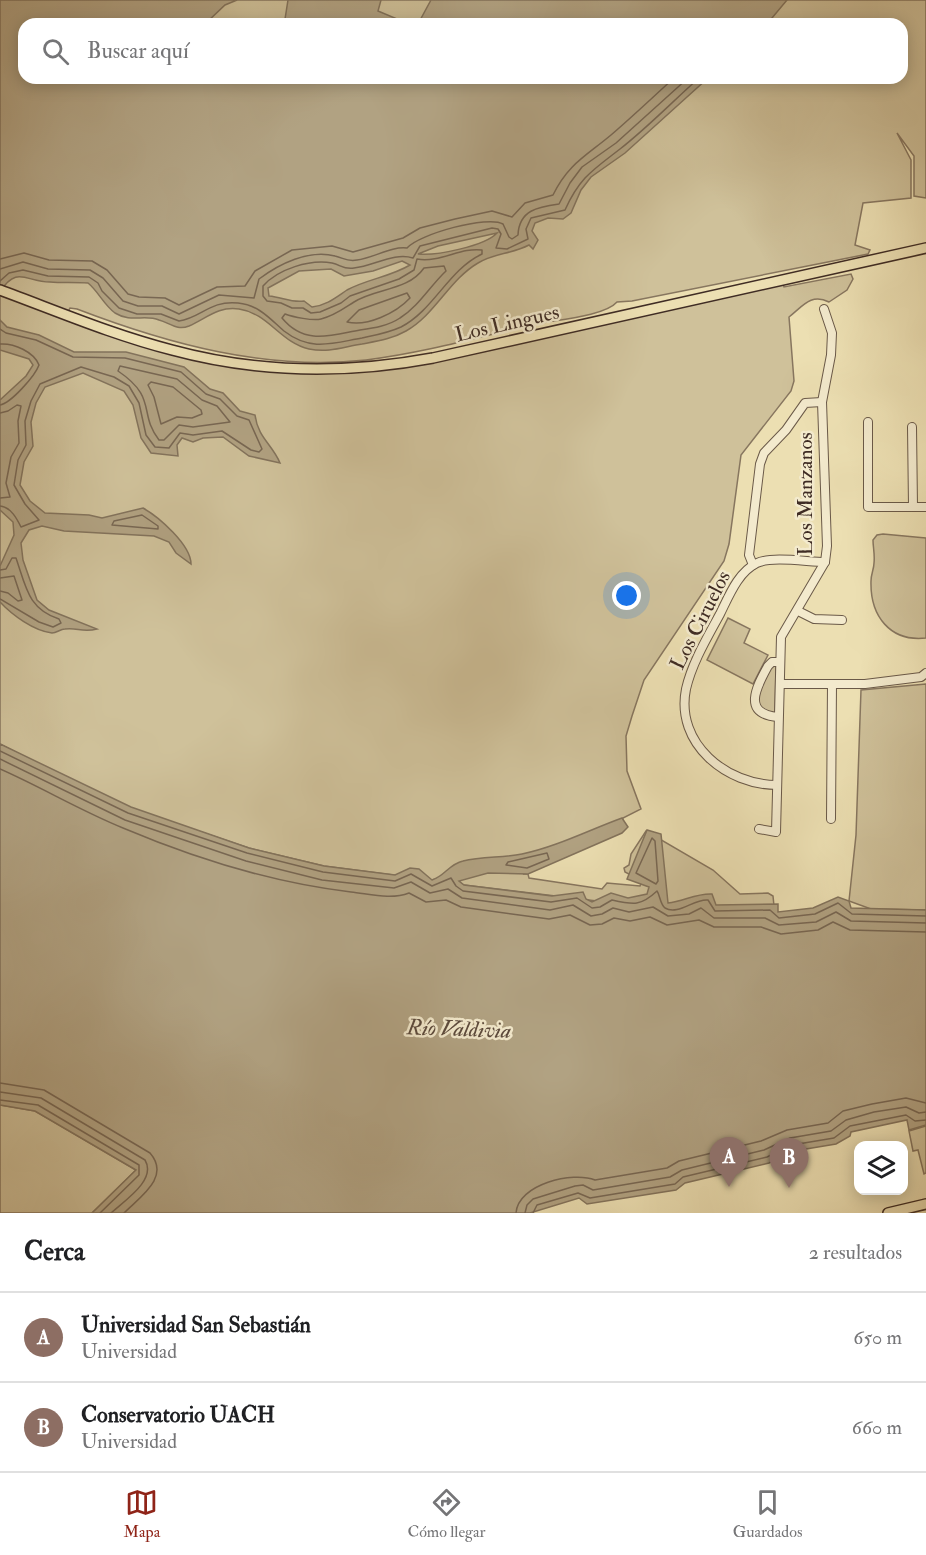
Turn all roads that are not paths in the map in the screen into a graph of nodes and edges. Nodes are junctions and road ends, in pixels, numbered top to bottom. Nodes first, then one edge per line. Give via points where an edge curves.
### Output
1 (926, 248) edge
2 (0, 290) edge
3 (824, 309) dead end
4 (822, 402) junction
5 (868, 422) dead end
6 (912, 427) dead end
7 (913, 507) junction
8 (926, 507) edge
9 (825, 562) junction
10 (753, 565) junction
11 (798, 611) junction
12 (842, 620) dead end
13 (780, 662) junction
14 (924, 675) edge
15 (780, 684) junction
16 (832, 684) junction
17 (778, 717) junction
18 (777, 785) junction
19 (831, 819) dead end
20 (759, 829) dead end
21 (920, 1208) edge
22 (888, 1213) edge

1 - 2 main road, Los Lingues via 433,358 373,367 313,369 233,363 173,351
3 - 4 street, Los Manzanos via 832,333
4 - 9 street, Los Manzanos
4 - 10 street via 805,403 764,453 755,489 749,555
5 - 7 street via 868,507
6 - 7 street
7 - 8 street
9 - 10 street, Los Ciruelos via 765,560
9 - 11 street, Los Manzanos
10 - 18 street, Los Ciruelos via 736,583 697,659 686,690 686,712 696,744 717,766 744,781
11 - 12 street via 814,619
11 - 13 street, Los Manzanos via 781,637
13 - 15 street, Los Manzanos
13 - 17 street via 768,666 754,695 755,705 763,713
14 - 16 street via 866,684
15 - 16 street
15 - 17 street, Los Manzanos
16 - 19 street
17 - 18 street, Los Manzanos
18 - 20 street, Los Manzanos via 776,832
21 - 22 main road

